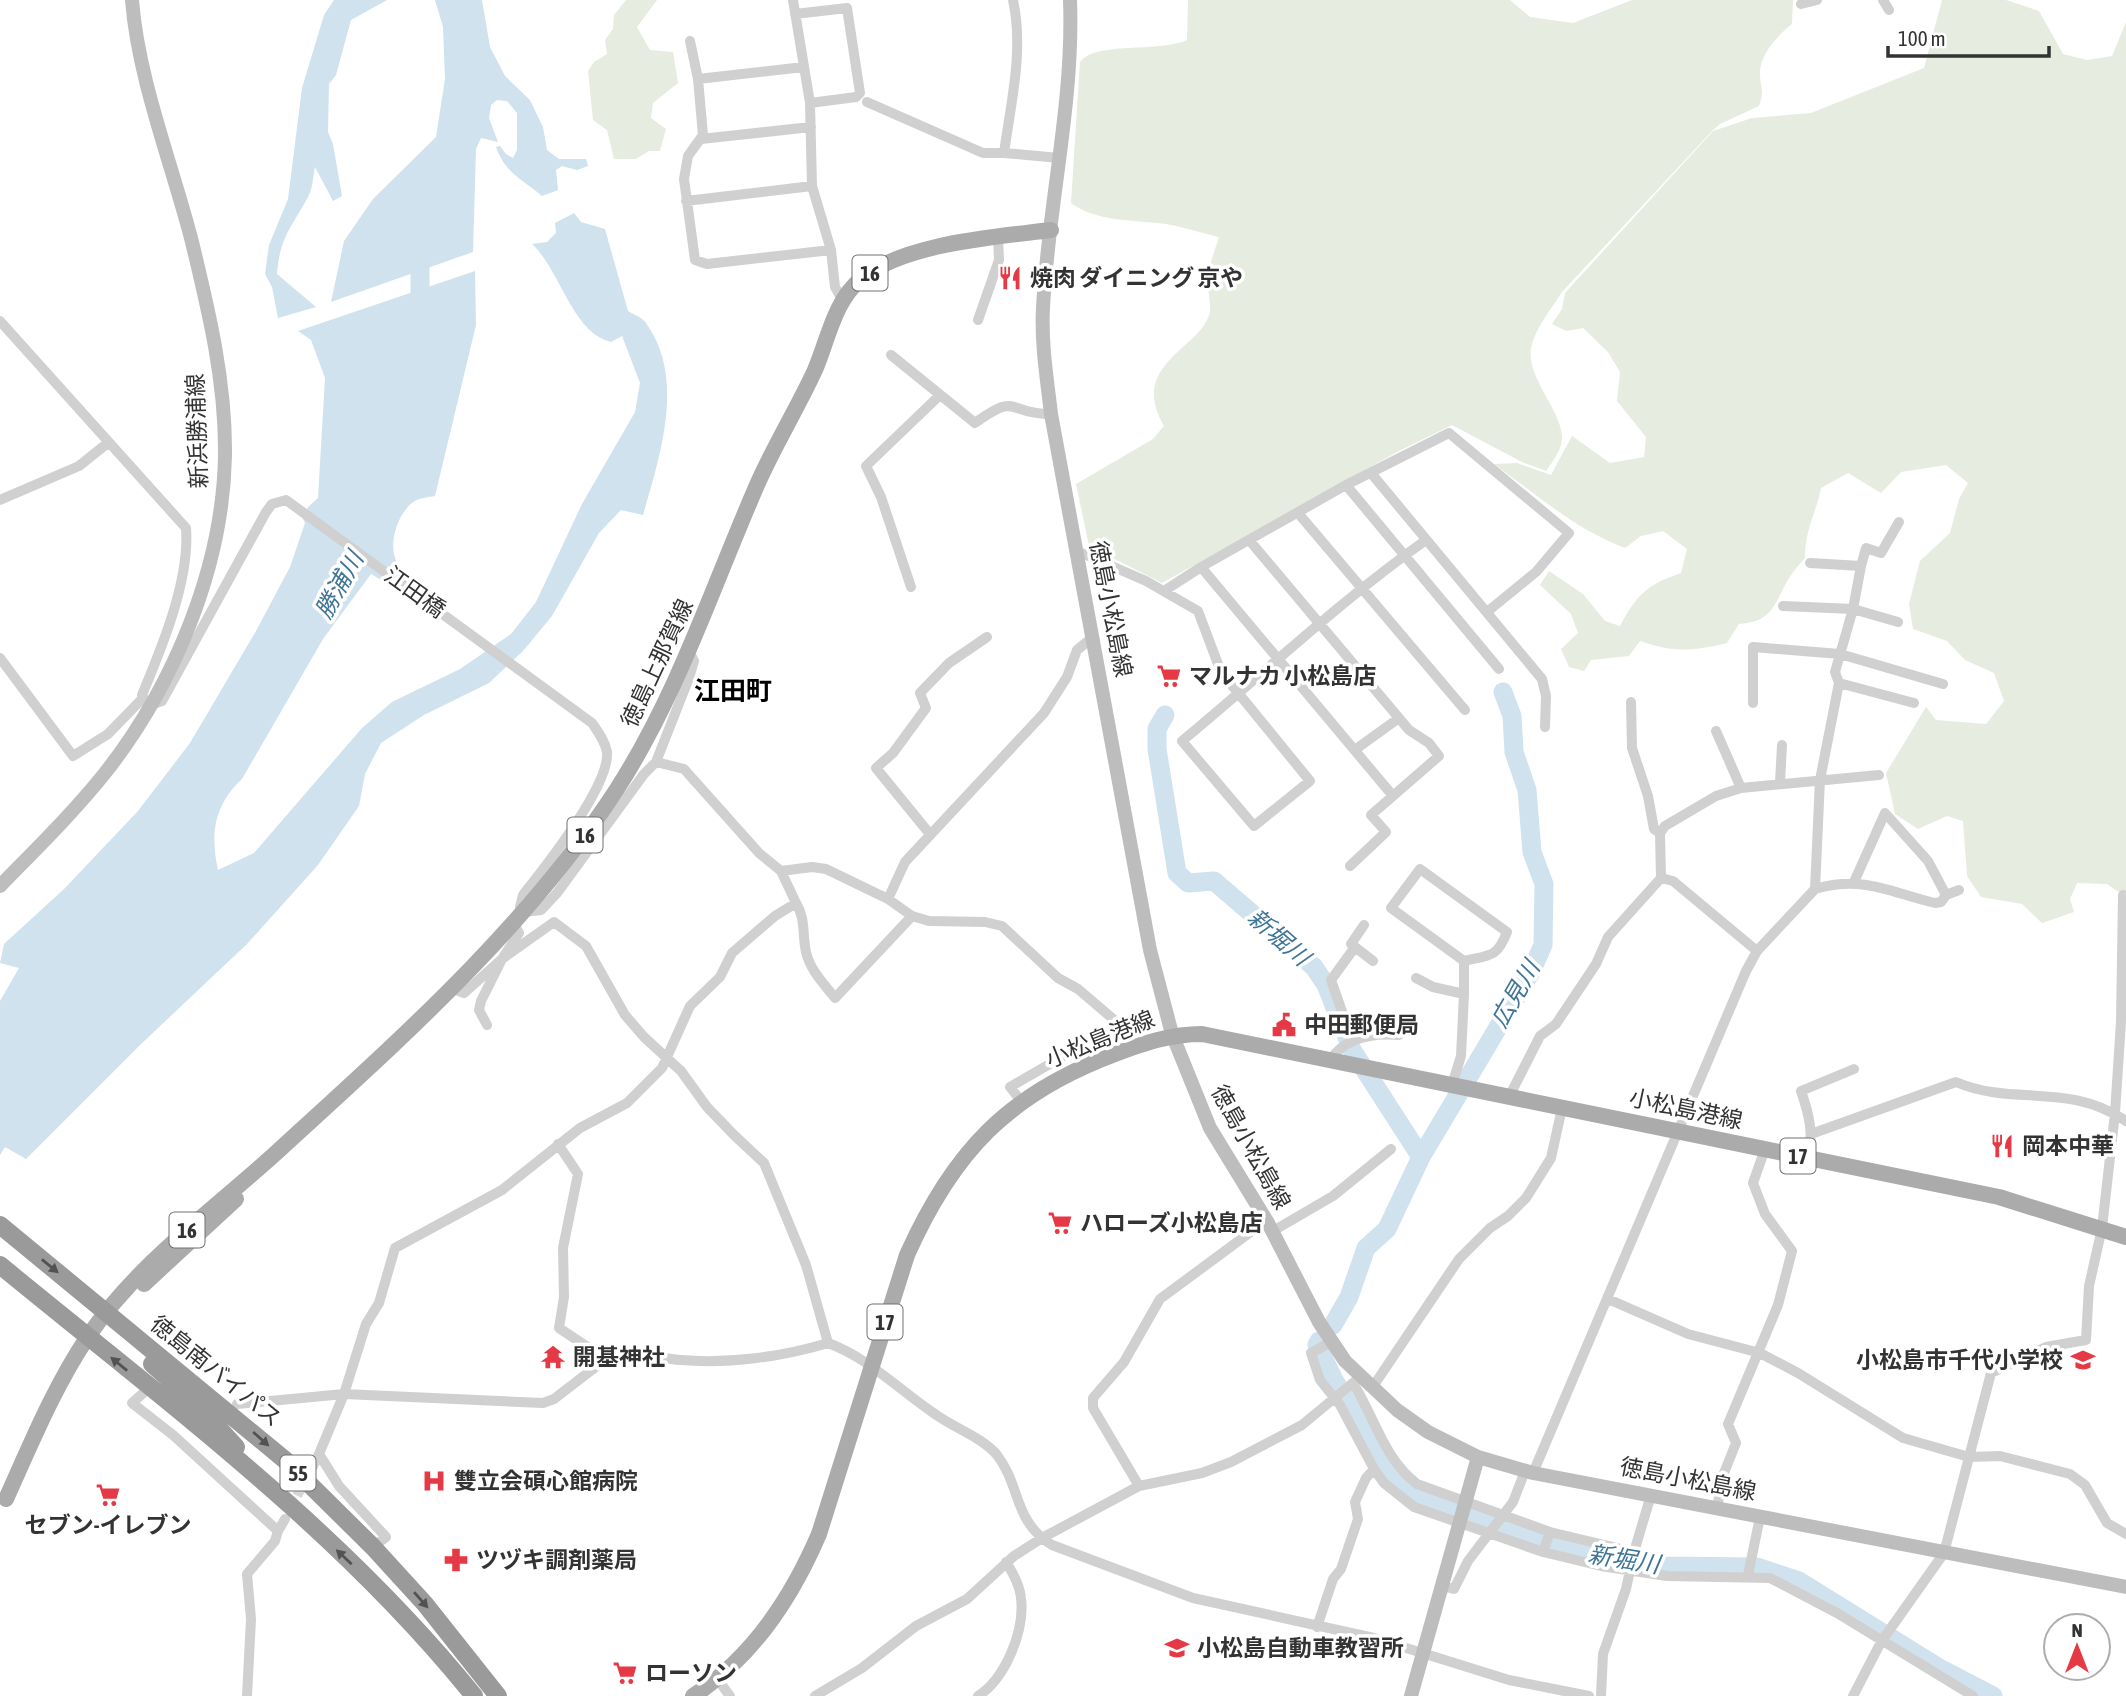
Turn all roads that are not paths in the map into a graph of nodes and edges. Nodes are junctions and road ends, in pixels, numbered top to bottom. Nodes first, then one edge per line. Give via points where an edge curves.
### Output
1 (132, 0) edge
2 (793, 0) edge
3 (1013, 0) edge
4 (1070, 0) edge
5 (1816, 0) edge
6 (1883, 0) edge
7 (1801, 4) dead end
8 (1889, 10) dead end
9 (795, 14) junction
10 (690, 41) dead end
11 (804, 66) junction
12 (698, 79) junction
13 (867, 102) dead end
14 (810, 103) junction
15 (811, 127) junction
16 (701, 138) junction
17 (1004, 153) junction
18 (1059, 158) junction
19 (812, 186) junction
20 (686, 201) junction
21 (1051, 230) junction
22 (998, 237) junction
23 (831, 250) junction
24 (843, 301) junction
25 (978, 320) dead end
26 (0, 321) edge
27 (891, 355) dead end
28 (940, 395) junction
29 (1051, 414) junction
30 (109, 442) junction
31 (1371, 473) junction
32 (1346, 485) junction
33 (0, 500) edge
34 (1298, 513) junction
35 (1899, 522) dead end
36 (1426, 540) junction
37 (1250, 541) junction
38 (1077, 551) junction
39 (1405, 555) junction
40 (1810, 563) dead end
41 (1861, 566) junction
42 (1201, 567) junction
43 (911, 587) dead end
44 (1362, 590) junction
45 (1164, 591) junction
46 (1783, 606) dead end
47 (1853, 609) junction
48 (1488, 612) junction
49 (1898, 622) dead end
50 (1321, 624) junction
51 (987, 637) dead end
52 (1093, 637) junction
53 (689, 651) junction
54 (1840, 654) junction
55 (0, 658) edge
56 (1280, 660) junction
57 (1499, 668) dead end
58 (1839, 683) junction
59 (1943, 684) dead end
60 (1239, 695) junction
61 (1631, 702) dead end
62 (145, 703) junction
63 (1753, 703) dead end
64 (1914, 703) dead end
65 (1465, 710) dead end
66 (1399, 718) junction
67 (1545, 727) dead end
68 (1716, 731) dead end
69 (1782, 745) dead end
70 (1356, 749) junction
71 (656, 762) junction
72 (1879, 775) dead end
73 (1820, 780) junction
74 (1780, 783) junction
75 (1741, 788) junction
76 (1393, 796) junction
77 (929, 833) junction
78 (1660, 833) junction
79 (1350, 866) dead end
80 (781, 871) junction
81 (1661, 878) junction
82 (1854, 882) junction
83 (0, 886) edge
84 (1815, 889) junction
85 (1959, 890) dead end
86 (1946, 895) junction
87 (2123, 895) dead end
88 (888, 899) junction
89 (796, 903) junction
90 (912, 916) junction
91 (519, 918) junction
92 (1364, 925) dead end
93 (1355, 947) junction
94 (1757, 951) junction
95 (502, 959) junction
96 (1373, 961) dead end
97 (1464, 961) junction
98 (1416, 978) dead end
99 (451, 988) junction
100 (1464, 994) junction
101 (487, 1025) dead end
102 (1172, 1034) junction
103 (1399, 1035) dead end
104 (1352, 1040) junction
105 (667, 1057) junction
106 (1331, 1059) junction
107 (1854, 1069) dead end
108 (1459, 1086) junction
109 (1509, 1097) junction
110 (1021, 1101) junction
111 (1562, 1108) junction
112 (2115, 1113) junction
113 (2126, 1121) edge
114 (1677, 1130) junction
115 (1811, 1134) junction
116 (558, 1144) junction
117 (1391, 1149) dead end
118 (1765, 1149) junction
119 (1808, 1158) junction
120 (0, 1225) edge
121 (1270, 1227) junction
122 (2102, 1228) junction
123 (2126, 1237) edge
124 (0, 1265) edge
125 (1608, 1299) junction
126 (106, 1317) junction
127 (86, 1337) junction
128 (828, 1343) junction
129 (1323, 1347) junction
130 (1760, 1353) junction
131 (604, 1358) junction
132 (872, 1366) junction
133 (1354, 1382) junction
134 (149, 1388) junction
135 (1372, 1388) junction
136 (344, 1394) junction
137 (1337, 1397) junction
138 (237, 1404) dead end
139 (319, 1454) junction
140 (1478, 1457) junction
141 (1969, 1457) junction
142 (312, 1468) tunnel mouth
143 (1374, 1469) junction
144 (1529, 1472) junction
145 (267, 1486) junction
146 (1139, 1486) junction
147 (1651, 1495) junction
148 (3, 1504) edge
149 (1717, 1509) junction
150 (1464, 1513) junction
151 (1760, 1517) junction
152 (1501, 1518) junction
153 (285, 1519) tunnel mouth
154 (278, 1531) junction
155 (1492, 1531) junction
156 (1550, 1534) junction
157 (2126, 1534) edge
158 (1042, 1538) junction
159 (373, 1547) junction
160 (1544, 1550) junction
161 (1944, 1553) junction
162 (1633, 1554) junction
163 (1006, 1562) junction
164 (1630, 1569) junction
165 (1748, 1574) junction
166 (1443, 1586) junction
167 (2126, 1587) edge
168 (1317, 1627) junction
169 (1882, 1641) junction
170 (1424, 1653) junction
171 (718, 1680) junction
172 (469, 1689) edge
173 (1561, 1692) edge
174 (247, 1696) edge
175 (498, 1696) edge
176 (693, 1696) edge
177 (730, 1696) edge
178 (815, 1696) edge
179 (978, 1696) edge
180 (1411, 1696) edge
181 (1589, 1696) edge
182 (1601, 1696) edge
183 (1853, 1696) edge
184 (1973, 1696) edge

1 - 62 main road, 新浜勝浦線 via 147,77 214,336 225,456 214,546 197,606 175,659
2 - 9 street
3 - 17 street via 1018,59
4 - 18 main road, 徳島小松島線 via 1069,70
5 - 7 street
6 - 8 street
9 - 11 street
9 - 14 street via 847,8 860,93
10 - 12 street
11 - 12 street
11 - 14 street
12 - 16 street
13 - 17 street via 983,153
14 - 15 street
15 - 16 street
15 - 19 street
16 - 20 street via 684,167
17 - 18 street
18 - 21 main road, 徳島小松島線
19 - 20 street
19 - 23 street
20 - 23 street via 695,260 707,264
21 - 22 main road, 徳島上那賀線 / 16
21 - 29 main road, 徳島小松島線 via 1042,311
22 - 24 main road, 徳島上那賀線 / 16 via 891,260 861,279
22 - 25 street via 999,260
23 - 24 street via 835,287
24 - 53 main road, 徳島上那賀線 / 16 via 815,370 758,484
26 - 30 street
27 - 28 street
28 - 29 street via 975,423 1000,405
28 - 43 street via 866,466
29 - 38 main road, 徳島小松島線
30 - 33 street via 79,466
30 - 62 street via 186,528 182,572
31 - 32 street
31 - 36 street
31 - 48 street via 1449,433 1569,533 1536,572
32 - 34 street
32 - 39 street
34 - 37 street
34 - 44 street
35 - 41 street via 1881,553 1866,548
36 - 39 street
36 - 48 street
37 - 42 street
37 - 50 street
38 - 45 street
38 - 52 main road, 徳島小松島線
39 - 44 street
39 - 57 street
40 - 41 street
41 - 47 street
42 - 45 street
42 - 56 street
44 - 50 street
44 - 65 street
45 - 60 street via 1198,611 1221,673
46 - 47 street
47 - 49 street
47 - 54 street
48 - 67 street via 1542,680
50 - 56 street
50 - 66 street
51 - 77 street via 949,663 920,693 926,708 876,768
52 - 77 street via 1077,650 1067,677 1044,713
52 - 102 main road, 徳島小松島線 via 1150,950
53 - 71 street via 694,661 689,678
53 - 91 main road, 徳島上那賀線 / 16 via 617,788
54 - 58 street via 1835,672
54 - 59 street
54 - 63 street via 1753,647
55 - 62 street via 74,756
56 - 60 street
56 - 70 street
58 - 64 street
58 - 73 street
60 - 60 street via 1310,781 1254,826 1182,741
61 - 78 street via 1632,748 1654,828
62 - 83 main road, 新浜勝浦線 via 106,772
62 - 91 street, 江田橋 via 162,701 272,503 286,500 300,508 592,723 607,751 603,772 585,807 523,895
66 - 70 street
66 - 76 street via 1439,756
68 - 75 street
69 - 74 street
70 - 76 street
71 - 80 street via 684,769 759,853
71 - 91 street via 557,893 541,911
72 - 73 street
73 - 74 street
73 - 84 street
74 - 75 street
75 - 78 street via 1716,796
76 - 79 street via 1371,814 1386,832
77 - 88 street via 905,862
78 - 81 street
80 - 88 street via 826,869
80 - 89 street
81 - 94 street via 1673,881
81 - 109 street via 1608,937 1596,964 1556,1024 1541,1036
82 - 84 street
82 - 86 street via 1935,904
82 - 86 street via 1885,813 1928,861
84 - 94 street
85 - 86 street
87 - 112 street
88 - 90 street
89 - 90 street via 812,969 835,998
89 - 105 street via 732,953 720,977 690,1006
90 - 110 street via 1002,926 1058,978 1119,1024 1116,1035 1081,1046 1010,1087
91 - 95 street, 江田橋 via 519,933
91 - 99 main road, 徳島上那賀線 / 16
92 - 93 street via 1351,944
93 - 96 street
93 - 104 street via 1331,980
94 - 114 street
95 - 99 street via 464,993
95 - 101 street via 481,1001 479,1010
95 - 105 street via 554,922 586,946 625,1014
97 - 97 street via 1495,954 1507,932 1420,869 1391,908
97 - 100 street
98 - 100 street
99 - 126 main road, 徳島上那賀線 / 16 via 274,1155 152,1262
100 - 108 street
102 - 106 main road, 小松島港線 / 17 via 1202,1034
102 - 110 main road, 小松島港線 / 17 via 1086,1065
102 - 121 main road, 徳島小松島線 via 1210,1128
103 - 104 street
104 - 106 street
105 - 116 street via 662,1068 626,1103
105 - 128 street via 707,1107 764,1163 806,1265
106 - 108 main road, 小松島港線 / 17
107 - 115 street via 1801,1091
108 - 109 main road, 小松島港線 / 17
109 - 111 main road, 小松島港線 / 17
110 - 132 main road, 小松島港線 / 17 via 952,1170 926,1211
111 - 114 main road, 小松島港線 / 17
111 - 135 street via 1551,1158 1526,1198 1459,1259
112 - 113 street
112 - 115 street via 2086,1100 1979,1090 1956,1082
112 - 122 street
114 - 118 main road, 小松島港線 / 17
114 - 125 street
115 - 119 street
116 - 131 street via 578,1174 563,1248 559,1328
116 - 136 street via 502,1190 396,1248
117 - 121 street via 1333,1196
118 - 119 main road, 小松島港線 / 17
118 - 130 street via 1754,1183 1765,1214 1792,1251
119 - 122 main road, 小松島港線 / 17 via 1999,1197
120 -> 126 highway, 徳島南バイパス / 55
121 - 129 main road, 徳島小松島線
121 - 146 street via 1252,1231 1160,1299 1124,1362 1093,1398 1093,1408
122 - 123 main road, 小松島港線 / 17
122 - 141 street via 2089,1286 2086,1340 2046,1348 1991,1373
124 - 127 highway, 55
125 - 130 street via 1688,1334
125 - 144 street
126 - 127 main road, 徳島上那賀線 / 16
126 - 145 highway via 194,1401
126 -> 159 highway, 徳島南バイパス / 55 via 255,1433
134 -> 127 highway, 55
127 - 148 main road, 徳島上那賀線 / 16
128 - 131 street via 802,1351 716,1360 666,1359 627,1351
128 - 132 street
129 - 133 main road, 徳島小松島線
129 - 137 street via 1311,1353 1315,1370
130 - 141 street via 1903,1438
130 - 149 street via 1728,1424 1736,1443 1722,1478
131 - 136 street via 543,1403
132 - 158 street via 998,1457 1032,1531
132 - 171 main road, 小松島港線 / 17 via 805,1567 778,1611
133 - 135 main road, 徳島小松島線
133 - 137 street
133 - 150 street via 1402,1473
134 - 145 highway, 55
134 - 154 street via 132,1403
135 - 140 main road, 徳島小松島線 via 1428,1432
136 - 138 street
136 - 139 street
137 - 143 street
137 - 146 street via 1302,1425 1231,1462
139 - 142 street
139 - 159 street via 339,1486 386,1537
140 - 144 main road, 徳島小松島線
140 - 150 main road
141 - 157 street via 2000,1457 2070,1474 2085,1485 2106,1523
141 - 161 street
143 - 150 street via 1403,1501
143 - 168 street via 1355,1502 1358,1518
144 - 147 main road, 徳島小松島線
144 - 152 street
172 -> 145 highway, 55 via 353,1564
146 - 158 street
147 - 149 main road, 徳島小松島線
147 - 162 street
149 - 151 main road, 徳島小松島線
150 - 152 street
150 - 155 street
150 - 166 main road
151 - 161 main road, 徳島小松島線
151 - 165 street
152 - 155 street
152 - 156 street
153 - 154 street
154 - 174 street via 247,1574 251,1619
155 - 160 street
155 - 166 street via 1468,1561 1454,1589
156 - 160 street
156 - 162 street
158 - 163 street
158 - 168 street via 1193,1598
159 -> 175 highway, 徳島南バイパス / 55
160 - 164 street
161 - 167 main road, 徳島小松島線
161 - 169 street
162 - 164 street
163 - 178 street via 967,1599 916,1626 862,1668
163 - 179 street via 1021,1596 1020,1624 994,1685
164 - 165 street via 1667,1576
164 - 182 street via 1603,1654
165 - 169 street via 1789,1587
166 - 170 main road
168 - 170 street
169 - 183 street
169 - 184 street
170 - 173 street
170 - 180 main road
171 - 176 main road, 小松島港線 / 17
171 - 177 street
173 - 181 street

